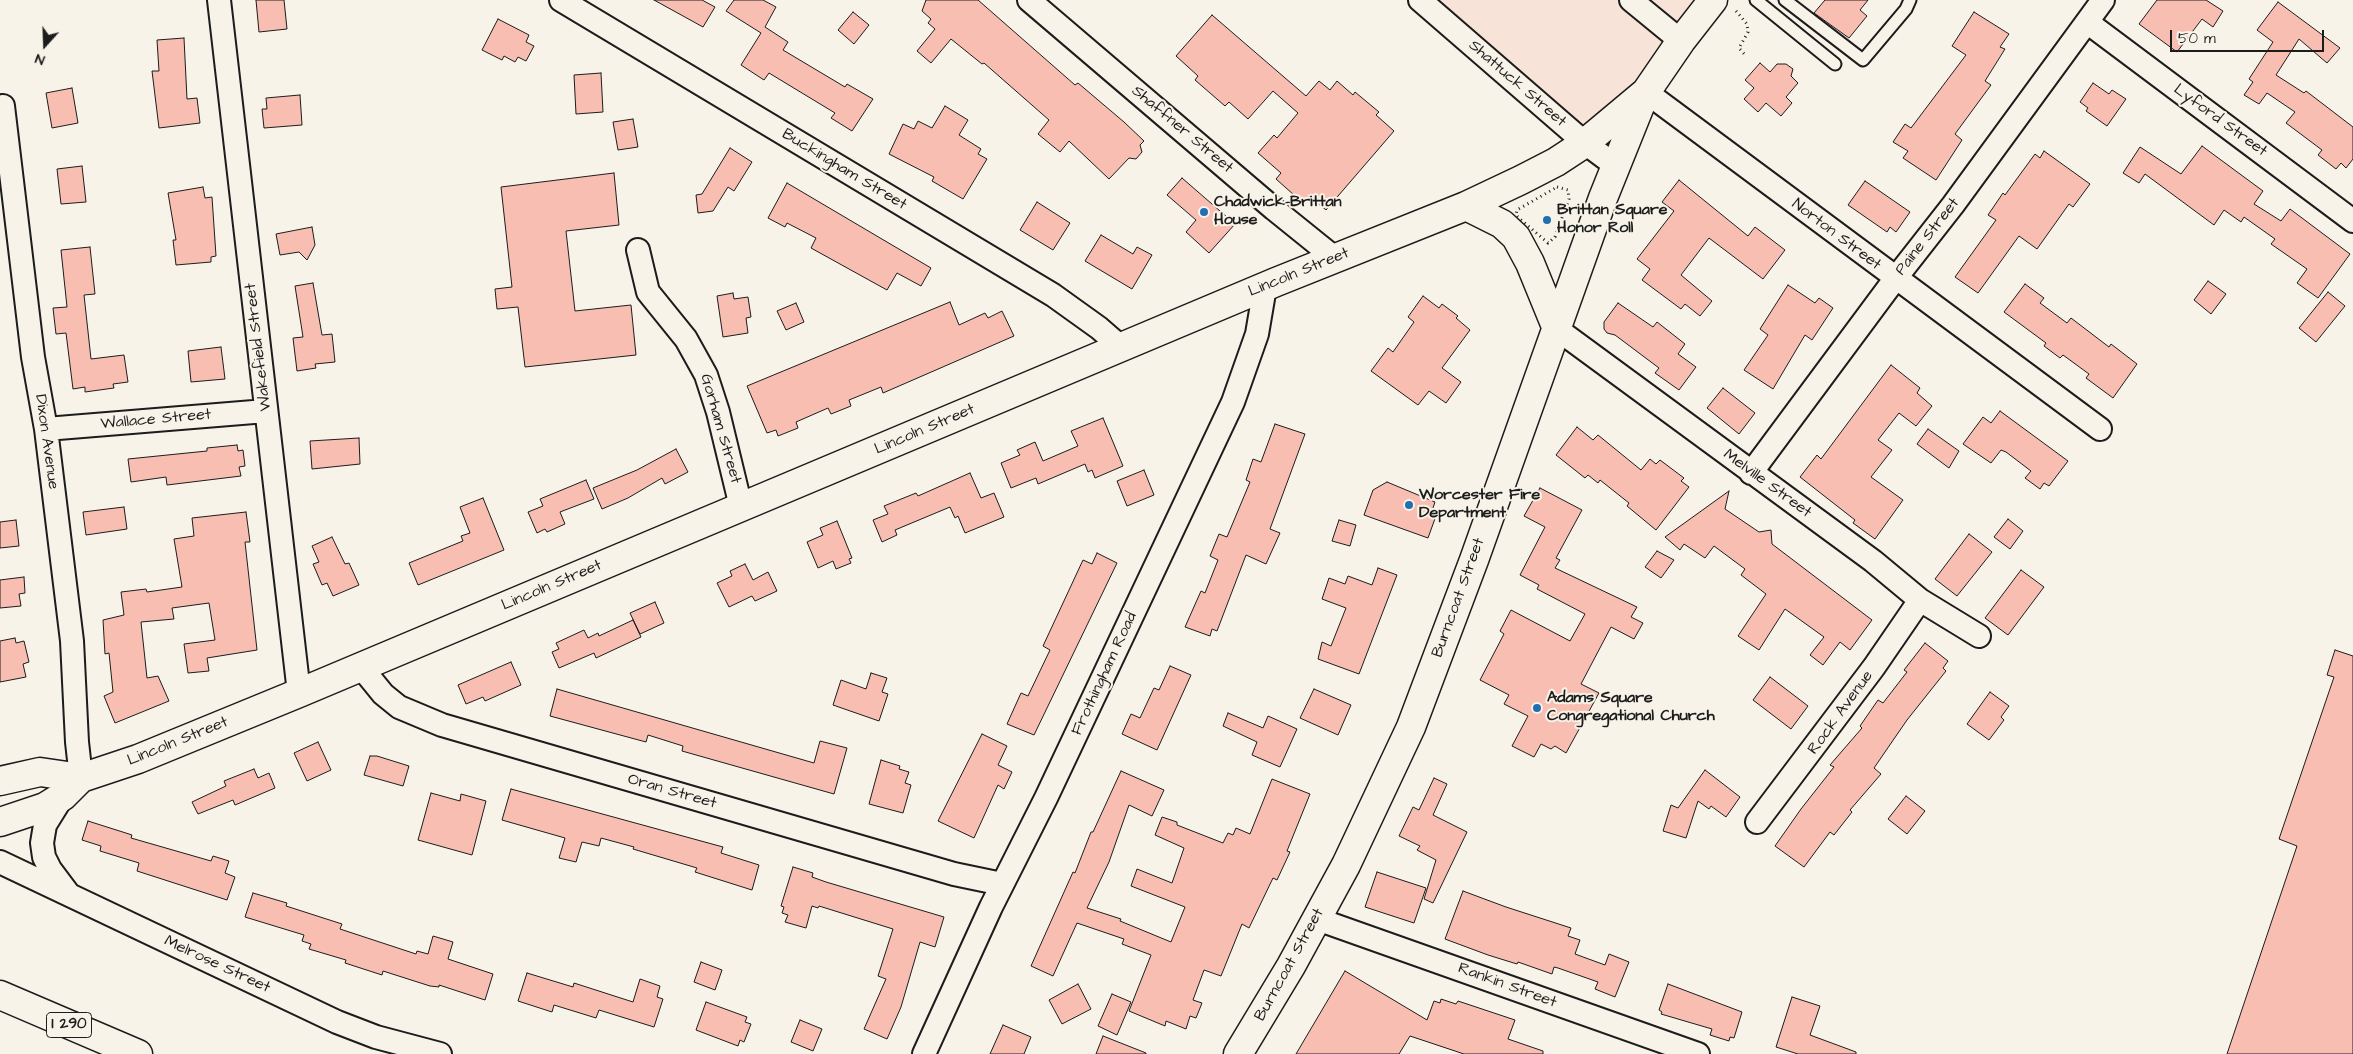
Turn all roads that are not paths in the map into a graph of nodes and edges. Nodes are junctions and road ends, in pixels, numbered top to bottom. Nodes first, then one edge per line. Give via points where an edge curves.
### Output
1 (219, 0) edge
2 (561, 0) edge
3 (1029, 0) edge
4 (1420, 0) edge
5 (1631, 0) edge
6 (1756, 0) edge
7 (1910, 0) edge
8 (2103, 0) edge
9 (1789, 1) edge
10 (1725, 6) edge
11 (2087, 22) junction
12 (1680, 41) junction
13 (1835, 64) dead end
14 (1646, 92) junction
15 (3, 106) dead end
16 (1584, 143) junction
17 (1616, 166) junction
18 (1466, 206) junction
19 (2353, 221) edge
20 (638, 250) dead end
21 (1336, 259) junction
22 (1895, 279) junction
23 (1265, 286) junction
24 (1557, 329) junction
25 (1122, 348) junction
26 (266, 411) junction
27 (46, 428) junction
28 (2100, 429) dead end
29 (1751, 473) junction
30 (741, 507) junction
31 (1920, 600) junction
32 (1979, 636) dead end
33 (361, 667) junction
34 (299, 693) junction
35 (0, 781) edge
36 (72, 787) junction
37 (0, 822) edge
38 (1757, 822) dead end
39 (0, 862) edge
40 (1002, 884) junction
41 (70, 896) junction
42 (1316, 919) junction
43 (0, 995) edge
44 (138, 1054) edge
45 (440, 1054) edge
46 (924, 1054) edge
47 (1238, 1054) edge
48 (1698, 1054) edge

1 - 26 street, Wakefield Street
2 - 25 street, Buckingham Street via 1052,296
3 - 21 street, Shaffner Street
4 - 16 street, Shattuck Street
5 - 12 street
6 - 13 lane
7 - 9 lane via 1863,60
8 - 11 street, Paine Street
10 - 12 main road, Lincoln Street
11 - 19 street, Lyford Street
11 - 22 street, Paine Street
12 - 14 main road, Lincoln Street
14 - 16 main road, Lincoln Street
14 - 17 main road, Burncoat Street
14 - 22 street, Norton Street
15 - 27 street, Dixon Avenue via 33,357
16 - 17 street, Shattuck Street
16 - 18 main road, Lincoln Street via 1556,162
17 - 24 main road, Burncoat Street
18 - 21 main road, Lincoln Street
18 - 24 main road via 1502,224 1516,237
20 - 30 street, Gorham Street via 648,292 686,339 706,375
21 - 23 main road, Lincoln Street
22 - 28 street, Norton Street
22 - 29 street, Paine Street
23 - 25 main road, Lincoln Street
23 - 40 street, Frothingham Road via 1257,334 1234,402
24 - 29 street, Melville Street
24 - 42 main road, Burncoat Street via 1411,727 1346,865
25 - 30 main road, Lincoln Street
26 - 27 street, Wallace Street
26 - 34 street, Wakefield Street
27 - 36 street, Dixon Avenue via 72,641 77,742
29 - 31 street, Melville Street via 1873,561
30 - 33 main road, Lincoln Street
31 - 32 street, Melville Street
31 - 38 street, Rock Avenue via 1874,667
33 - 34 main road, Lincoln Street
33 - 40 street, Oran Street via 383,694 399,707 442,725 954,874
34 - 36 main road, Lincoln Street
35 - 36 main road, Lincoln Street via 40,772
36 - 37 main road, Lincoln Street via 45,807
36 - 41 street via 45,825 42,843 50,870
39 - 41 street, Melrose Street
40 - 46 street, Frothingham Road
41 - 45 street, Melrose Street via 337,1022
42 - 47 main road, Burncoat Street
42 - 48 street, Rankin Street
43 - 44 main road, I 290

